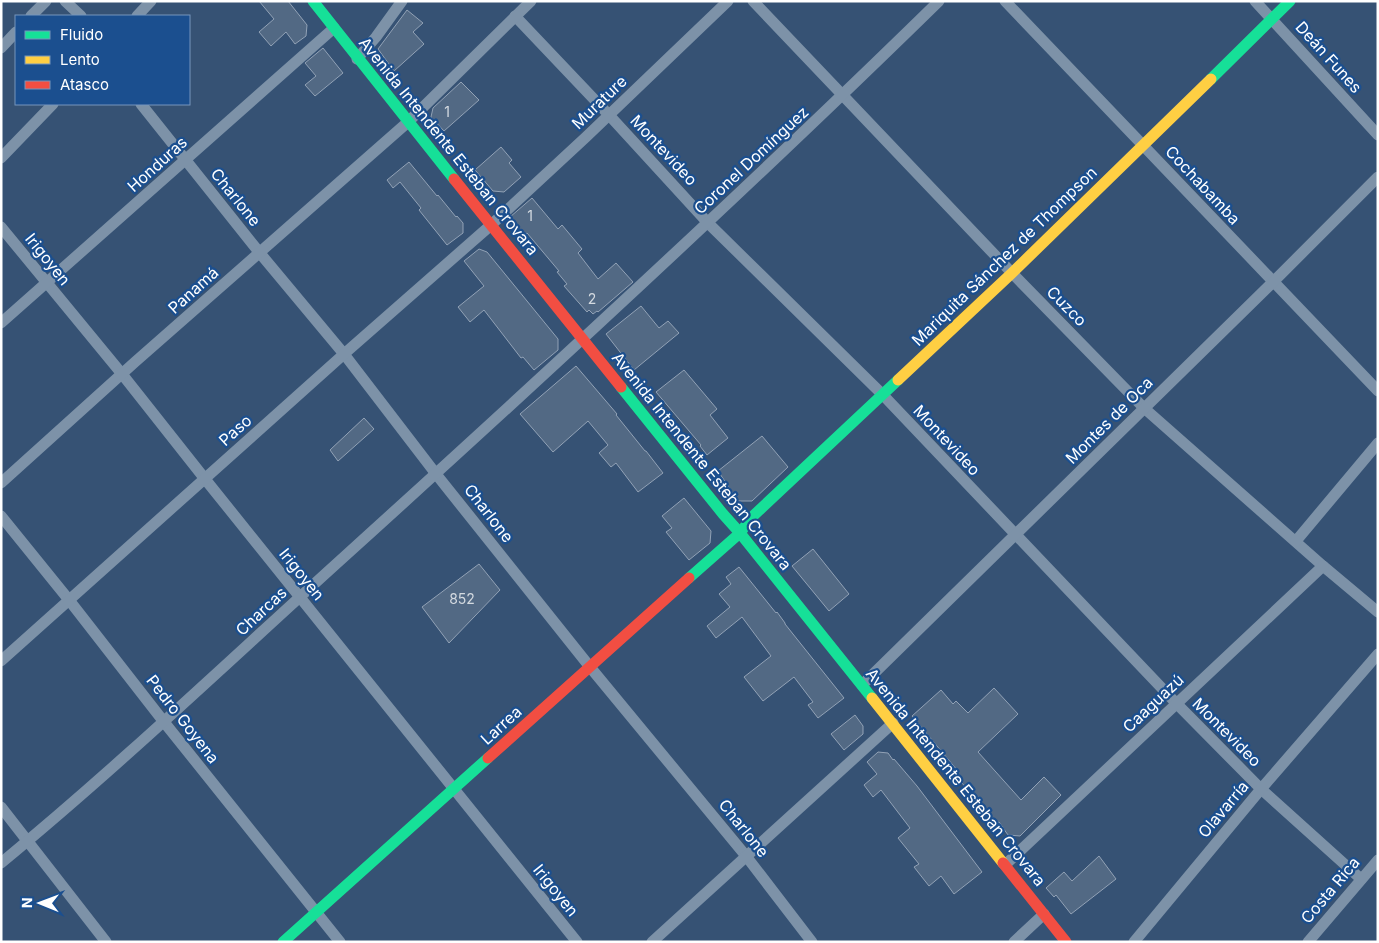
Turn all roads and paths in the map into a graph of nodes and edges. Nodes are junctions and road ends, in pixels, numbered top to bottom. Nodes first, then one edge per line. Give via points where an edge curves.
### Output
1 (46, 1) edge
2 (65, 1) edge
3 (151, 1) edge
4 (313, 1) edge
5 (402, 1) edge
6 (531, 1) edge
7 (728, 1) edge
8 (753, 1) edge
9 (939, 1) edge
10 (1005, 1) edge
11 (1256, 1) edge
12 (1290, 1) edge
13 (32, 15) edge
14 (80, 15) edge
15 (138, 15) edge
16 (516, 16) junction
17 (1272, 19) junction
18 (334, 28) junction
19 (15, 33) edge
20 (1, 48) edge
21 (357, 58) junction
22 (842, 96) junction
23 (52, 105) edge
24 (142, 105) edge
25 (609, 115) junction
26 (408, 122) junction
27 (1378, 135) edge
28 (1143, 144) junction
29 (1, 158) edge
30 (185, 160) junction
31 (1378, 178) edge
32 (708, 223) junction
33 (491, 225) junction
34 (1, 227) edge
35 (260, 252) junction
36 (1012, 273) junction
37 (1273, 282) junction
38 (46, 283) junction
39 (1, 323) edge
40 (583, 339) junction
41 (344, 354) junction
42 (122, 374) junction
43 (1378, 391) edge
44 (883, 396) junction
45 (1144, 408) junction
46 (1378, 443) edge
47 (436, 474) junction
48 (204, 479) junction
49 (1, 483) edge
50 (1, 516) edge
51 (740, 533) junction
52 (1015, 535) junction
53 (1296, 541) junction
54 (1323, 566) junction
55 (300, 597) junction
56 (69, 600) junction
57 (1378, 612) edge
58 (1378, 654) edge
59 (1, 660) edge
60 (590, 667) junction
61 (862, 685) junction
62 (1176, 703) junction
63 (164, 722) junction
64 (893, 723) junction
65 (453, 789) junction
66 (1261, 789) junction
67 (1, 807) edge
68 (27, 842) junction
69 (746, 856) junction
70 (1378, 860) edge
71 (1, 863) edge
72 (1005, 865) junction
73 (1361, 879) junction
74 (316, 912) junction
75 (1044, 914) junction
76 (106, 942) edge
77 (283, 942) edge
78 (340, 942) edge
79 (577, 942) edge
80 (652, 942) edge
81 (812, 942) edge
82 (1014, 942) edge
83 (1066, 942) edge
84 (1134, 942) edge
85 (1308, 942) edge

1 - 13 street
2 - 14 street
3 - 15 street
4 - 18 street, Avenida Intendente Esteban Crovara
5 - 21 street
6 - 16 street, Panamá
7 - 25 street, Murature
8 - 22 street, Cuzco
9 - 22 street, Coronel Domínguez
10 - 28 street, Cochabamba
11 - 17 street, Deán Funes
12 - 17 street, Mariquita Sánchez de Thompson
16 - 25 street, Montevideo
16 - 26 street, Panamá
17 - 27 street, Deán Funes
17 - 28 street, Mariquita Sánchez de Thompson
18 - 21 street, Avenida Intendente Esteban Crovara
18 - 30 street, Honduras
19 - 20 street
21 - 26 street, Avenida Intendente Esteban Crovara
22 - 32 street, Coronel Domínguez
22 - 36 street, Cuzco
23 - 29 street
24 - 30 street, Charlone
25 - 32 street, Montevideo
25 - 33 street, Murature
26 - 33 street, Avenida Intendente Esteban Crovara
26 - 35 street, Panamá
28 - 36 street, Mariquita Sánchez de Thompson
28 - 37 street, Cochabamba
30 - 35 street, Charlone
30 - 38 street, Honduras
31 - 37 street, Montes de Oca
32 - 40 street, Coronel Domínguez
32 - 44 street, Montevideo
33 - 40 street, Avenida Intendente Esteban Crovara
33 - 41 street, Paso
34 - 38 street, Irigoyen
35 - 41 street, Charlone
35 - 42 street, Panamá
36 - 44 street, Mariquita Sánchez de Thompson
36 - 45 street, Cuzco
37 - 43 street, Cochabamba
37 - 45 street, Montes de Oca
38 - 39 street, Honduras
38 - 42 street, Irigoyen
40 - 47 street, Charcas
40 - 51 street, Avenida Intendente Esteban Crovara
41 - 47 street, Charlone
41 - 48 street, Paso
42 - 48 street, Irigoyen
42 - 49 street, Panamá
44 - 51 street, Mariquita Sánchez de Thompson via 752,517
44 - 52 street, Montevideo
45 - 52 street, Montes de Oca
45 - 53 street, Cuzco
46 - 53 street
47 - 55 street, Charcas
47 - 60 street, Charlone
48 - 55 street, Irigoyen
48 - 56 street, Paso
50 - 56 street, Pedro Goyena
51 - 60 street, Larrea
51 - 61 street, Avenida Intendente Esteban Crovara
52 - 61 street, Montes de Oca
52 - 62 street, Montevideo
53 - 54 street, Cuzco
54 - 57 street, Cuzco
54 - 62 street, Caaguazú
55 - 63 street, Charcas
55 - 65 street, Irigoyen
56 - 59 street, Paso
56 - 63 street, Pedro Goyena
58 - 66 street, Olavarría
60 - 65 street, Larrea
60 - 69 street, Charlone
61 - 64 street, Avenida Intendente Esteban Crovara
62 - 66 street, Montevideo
62 - 72 street, Caaguazú
63 - 68 street, Charcas
63 - 74 street, Pedro Goyena
64 - 69 street
64 - 72 street, Avenida Intendente Esteban Crovara
65 - 74 street, Larrea
65 - 79 street, Irigoyen
66 - 73 street, Montevideo
66 - 84 street, Olavarría
67 - 68 street
68 - 71 street, Charcas
68 - 76 street
69 - 80 street
69 - 81 street, Charlone
70 - 73 street, Costa Rica
72 - 75 street, Avenida Intendente Esteban Crovara
73 - 85 street, Costa Rica
74 - 77 street, Larrea
74 - 78 street, Pedro Goyena
75 - 82 street
75 - 83 street, Avenida Intendente Esteban Crovara

